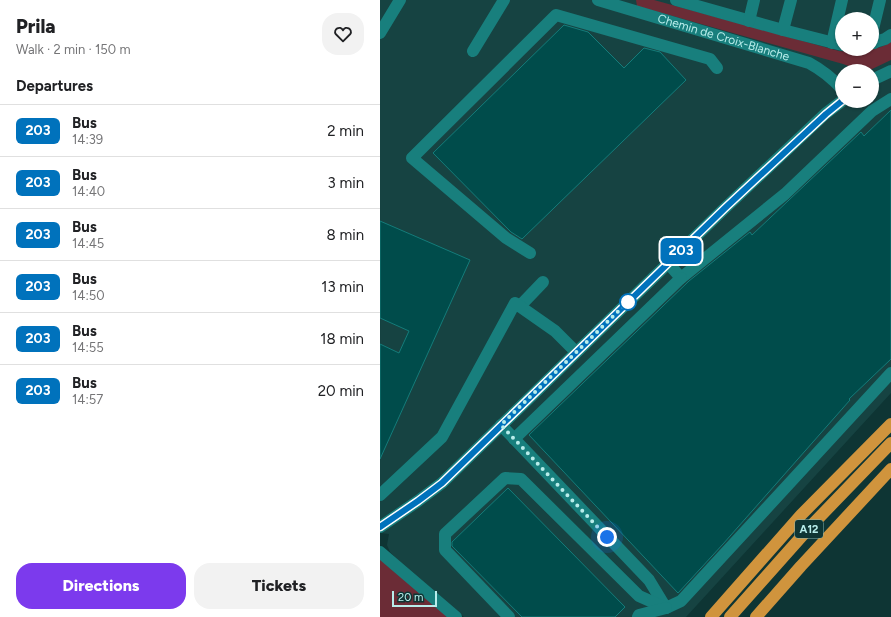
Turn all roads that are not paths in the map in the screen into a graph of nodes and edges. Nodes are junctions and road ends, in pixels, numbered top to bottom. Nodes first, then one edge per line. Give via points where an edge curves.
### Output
1 (400, 0) edge
2 (504, 0) edge
3 (598, 0) edge
4 (676, 0) edge
5 (754, 0) edge
6 (791, 0) edge
7 (842, 0) edge
8 (880, 0) edge
9 (841, 12) edge
10 (877, 12) edge
11 (749, 21) junction
12 (783, 30) junction
13 (380, 33) edge
14 (891, 35) edge
15 (879, 41) edge
16 (835, 43) edge
17 (473, 51) dead end
18 (717, 68) dead end
19 (891, 71) edge
20 (879, 77) edge
21 (835, 82) edge
22 (891, 99) edge
23 (835, 107) edge
24 (530, 253) dead end
25 (668, 263) junction
26 (681, 278) junction
27 (543, 282) dead end
28 (520, 306) junction
29 (576, 352) junction
30 (891, 373) edge
31 (891, 424) edge
32 (501, 425) junction
33 (514, 439) junction
34 (891, 443) edge
35 (891, 469) edge
36 (380, 495) edge
37 (380, 527) edge
38 (380, 552) edge
39 (666, 612) edge
40 (456, 617) edge
41 (509, 617) edge
42 (638, 617) edge
43 (711, 617) edge
44 (730, 617) edge
45 (756, 617) edge

1 - 13 street
2 - 17 street
3 - 21 street, Chemin de Croix-Blanche via 809,63
4 - 11 street
5 - 11 street
6 - 12 street
7 - 9 street
8 - 10 street
11 - 12 street
12 - 16 street
14 - 15 street
18 - 24 street via 710,59 556,15 412,158 506,238
19 - 20 street
22 - 26 street via 872,111 785,194
23 - 25 street
25 - 26 street
25 - 29 street
26 - 33 street
27 - 28 street
28 - 29 street via 556,331
28 - 36 street via 515,303 442,437
29 - 32 street
30 - 39 street via 681,601
31 - 43 highway via 801,515
32 - 33 street
32 - 37 street via 431,492
33 - 39 street via 649,580
34 - 44 highway, A12 via 810,527
35 - 45 highway, A12
38 - 40 street
39 - 41 street via 639,596 521,479 505,478 445,534 445,550
39 - 42 street

